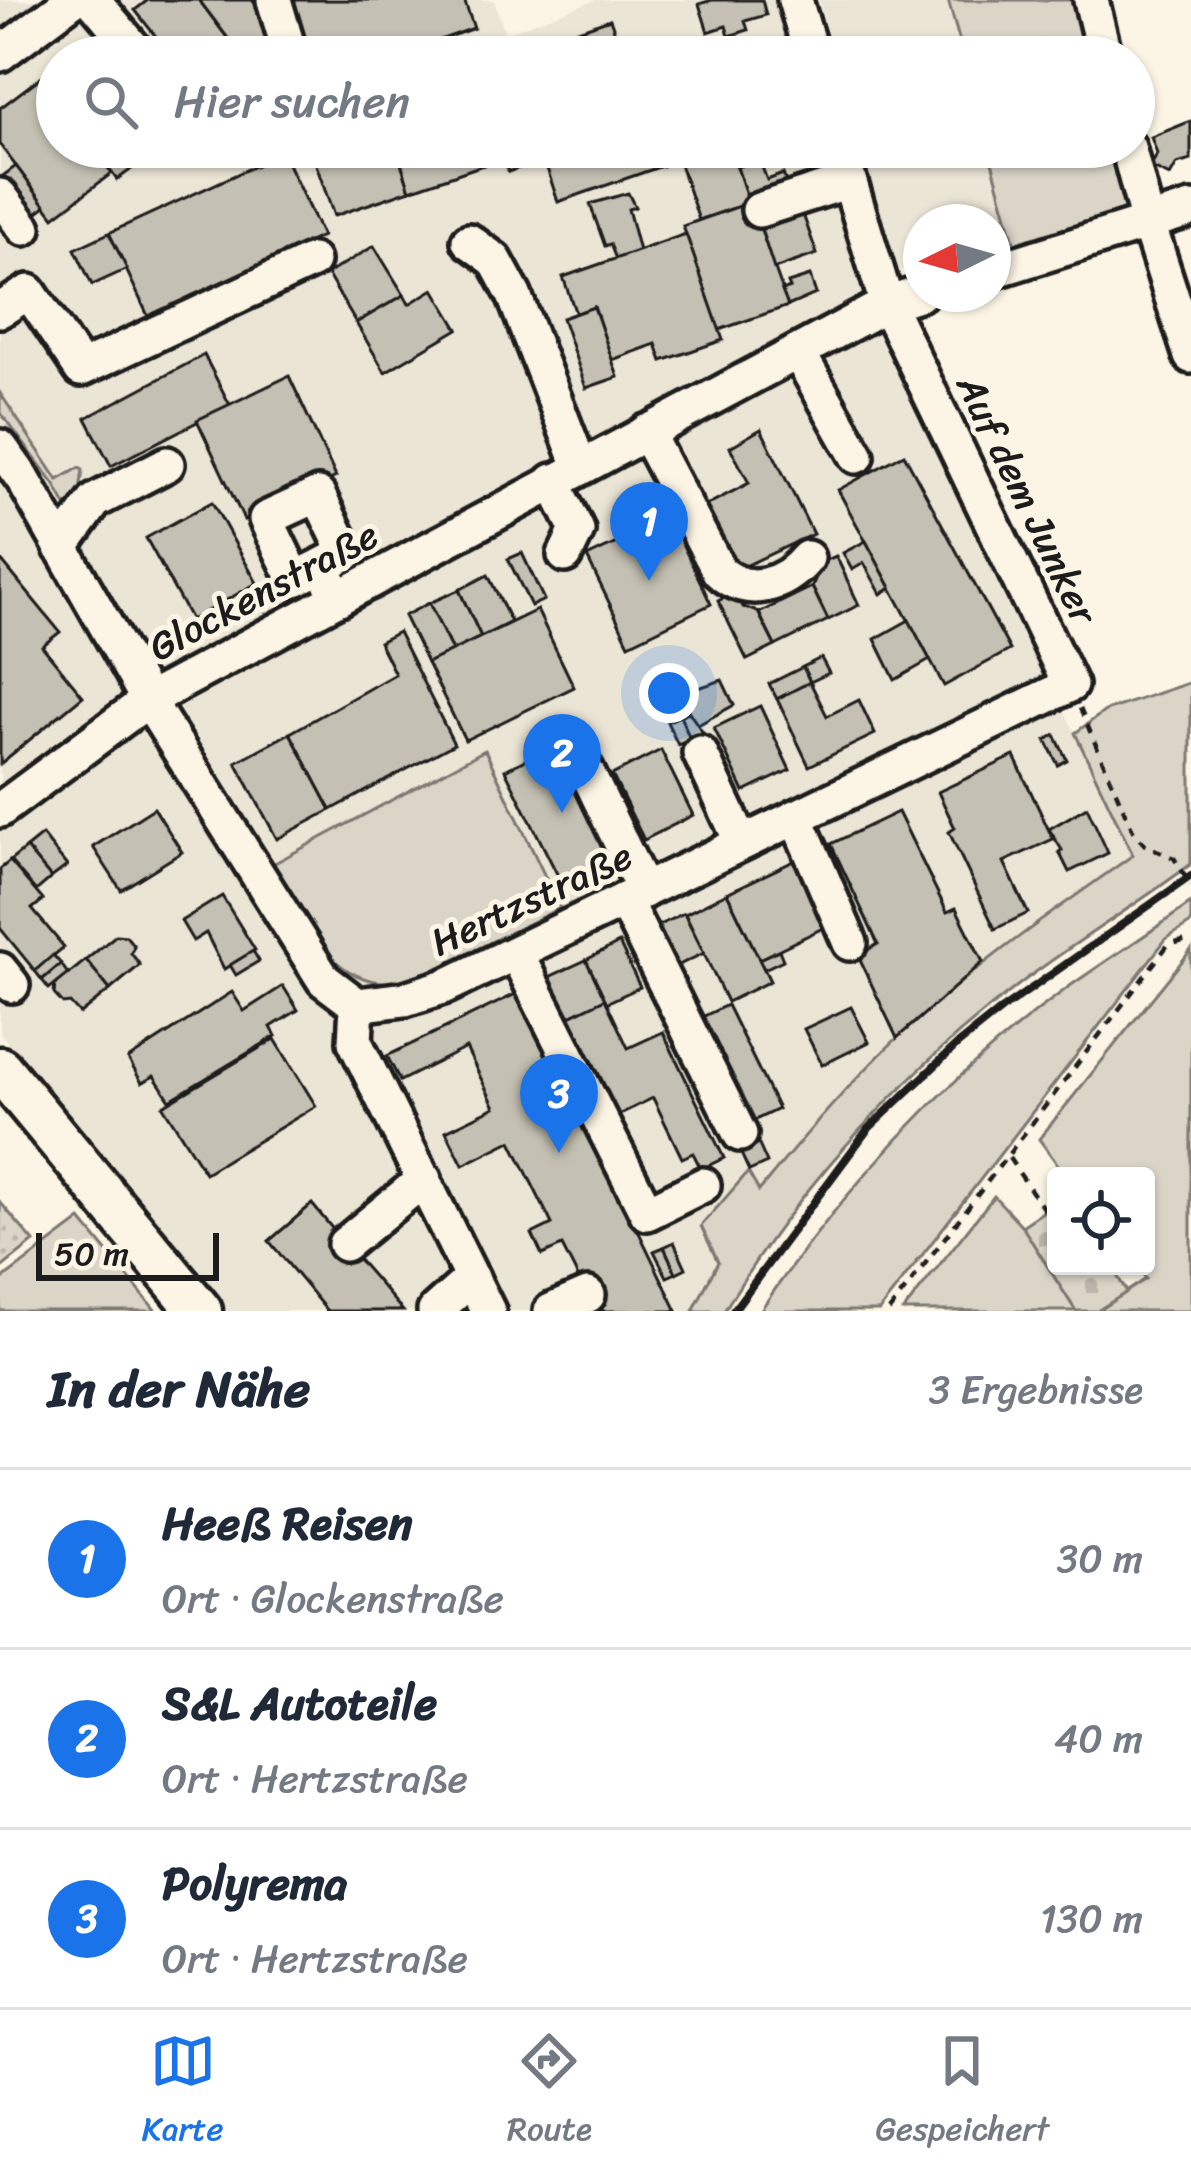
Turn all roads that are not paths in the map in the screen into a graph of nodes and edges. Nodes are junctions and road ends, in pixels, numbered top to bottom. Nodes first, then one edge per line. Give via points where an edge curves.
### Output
1 (72, 0) edge
2 (93, 0) edge
3 (274, 0) edge
4 (796, 0) edge
5 (1091, 0) edge
6 (123, 36) edge
7 (285, 36) edge
8 (806, 36) edge
9 (1100, 36) edge
10 (2, 50) edge
11 (845, 168) edge
12 (1134, 168) edge
13 (849, 181) junction
14 (0, 196) edge
15 (1191, 209) edge
16 (759, 210) dead end
17 (1148, 223) junction
18 (24, 228) dead end
19 (469, 241) dead end
20 (312, 261) dead end
21 (1011, 265) edge
22 (903, 299) edge
23 (887, 304) junction
24 (0, 310) edge
25 (798, 352) junction
26 (1191, 356) edge
27 (646, 432) junction
28 (0, 447) edge
29 (857, 456) dead end
30 (167, 464) dead end
31 (566, 474) junction
32 (61, 548) junction
33 (565, 555) dead end
34 (807, 558) dead end
35 (321, 566) dead end
36 (338, 598) junction
37 (1070, 685) joint
38 (148, 700) junction
39 (700, 753) dead end
40 (585, 768) dead end
41 (0, 810) edge
42 (796, 817) junction
43 (742, 843) junction
44 (634, 896) junction
45 (850, 943) dead end
46 (516, 953) junction
47 (357, 1005) junction
48 (0, 1069) edge
49 (740, 1134) dead end
50 (424, 1179) junction
51 (704, 1185) dead end
52 (345, 1244) dead end
53 (472, 1278) junction
54 (588, 1295) dead end
55 (200, 1311) edge
56 (435, 1311) edge
57 (488, 1311) edge
58 (551, 1311) edge

1 - 10 street
2 - 6 street
3 - 7 street
4 - 8 street
5 - 9 street
11 - 13 street, Auf dem Junker
12 - 17 street
13 - 16 street
13 - 23 street, Auf dem Junker
14 - 18 street
15 - 17 street
17 - 21 street
17 - 26 street
19 - 31 street via 496,260 514,295
20 - 24 street via 81,368 29,292
22 - 23 street, Glockenstraße
23 - 25 street, Glockenstraße
23 - 37 street, Auf dem Junker
25 - 27 street, Glockenstraße
25 - 29 street
27 - 31 street, Glockenstraße
27 - 34 street via 730,582 773,583
28 - 32 street
30 - 32 street via 95,501
31 - 33 street via 577,530
31 - 36 street, Glockenstraße
32 - 38 street
35 - 36 street
36 - 38 street, Glockenstraße
37 - 42 street, Hertzstraße
38 - 41 street, Glockenstraße
38 - 47 street via 301,947 324,980
39 - 43 street
40 - 44 street
42 - 43 street, Hertzstraße
42 - 45 street
43 - 44 street, Hertzstraße
44 - 46 street, Hertzstraße
44 - 49 street
46 - 47 street, Hertzstraße via 446,986
46 - 51 street via 647,1213
47 - 50 street via 355,1042
48 - 55 main road
50 - 52 street
50 - 53 street
53 - 56 street
53 - 57 street
54 - 58 street

